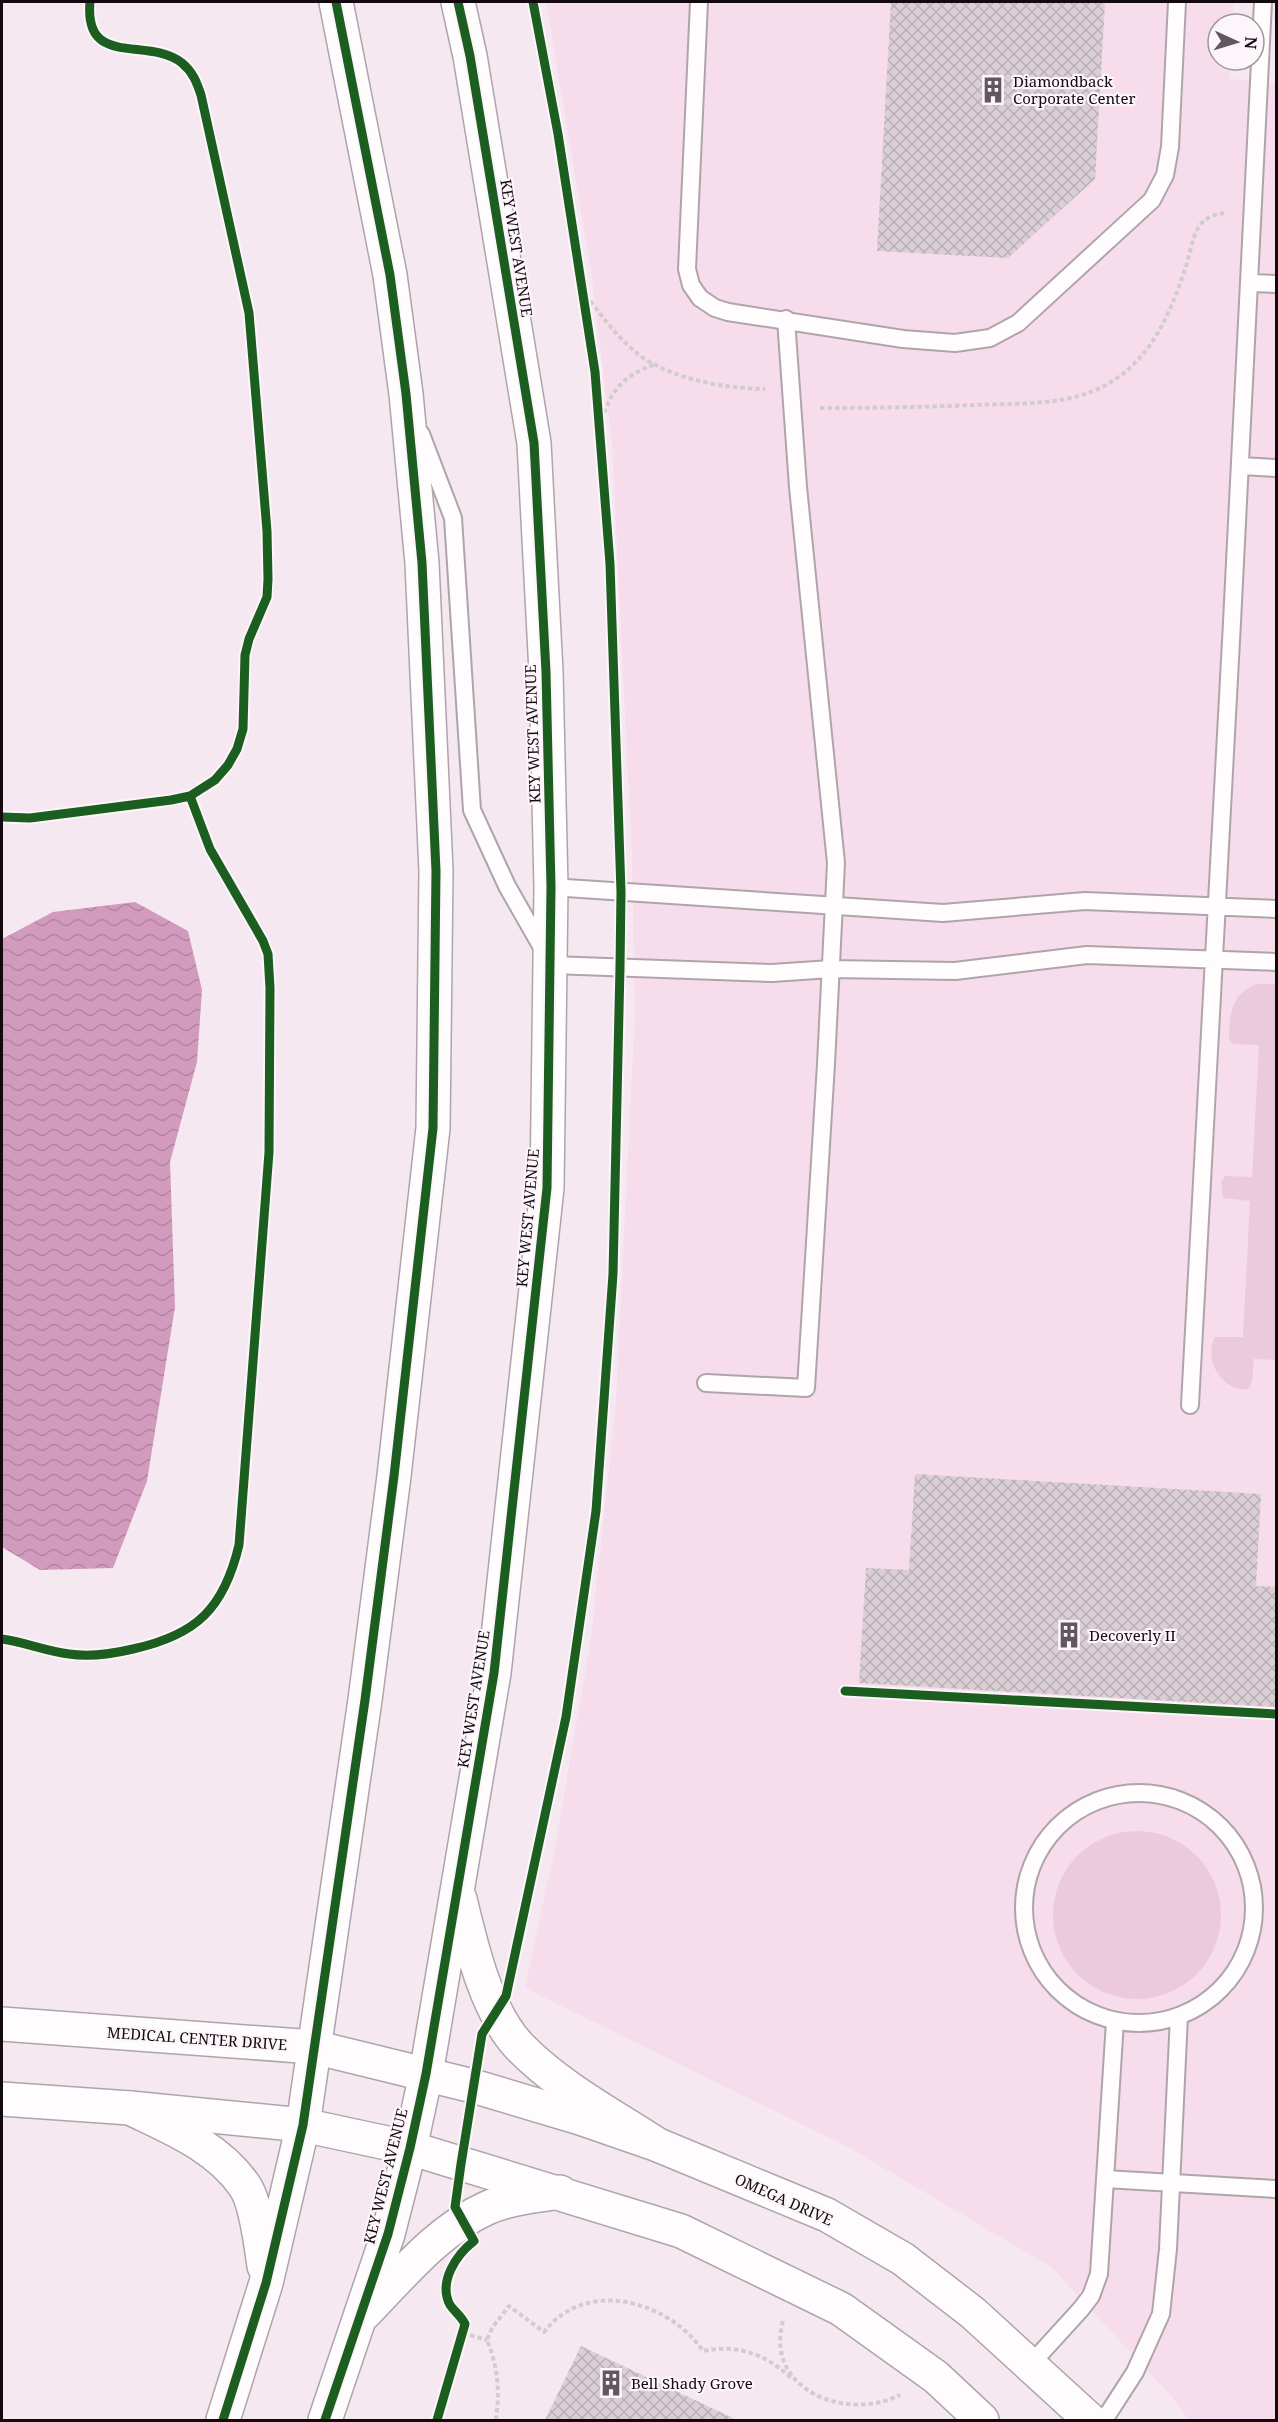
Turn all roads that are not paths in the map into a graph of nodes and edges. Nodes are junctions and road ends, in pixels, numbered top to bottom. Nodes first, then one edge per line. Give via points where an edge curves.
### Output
1 (336, 2) edge
2 (458, 2) edge
3 (699, 2) edge
4 (1178, 2) edge
5 (1263, 2) edge
6 (1250, 284) junction
7 (1276, 284) edge
8 (786, 319) junction
9 (406, 394) junction
10 (1241, 466) junction
11 (1276, 468) edge
12 (551, 887) junction
13 (834, 905) junction
14 (1216, 905) junction
15 (1276, 909) edge
16 (1213, 958) junction
17 (1276, 962) edge
18 (552, 965) junction
19 (831, 969) junction
20 (706, 1383) dead end
21 (1190, 1405) dead end
22 (457, 1889) junction
23 (1179, 2016) junction
24 (1115, 2021) junction
25 (2, 2024) edge
26 (314, 2047) junction
27 (426, 2074) junction
28 (2, 2100) edge
29 (130, 2108) junction
30 (303, 2125) junction
31 (658, 2145) junction
32 (410, 2148) junction
33 (1106, 2179) junction
34 (1172, 2184) junction
35 (1276, 2189) edge
36 (560, 2192) junction
37 (266, 2283) junction
38 (359, 2319) junction
39 (1030, 2365) junction
40 (223, 2421) edge
41 (325, 2421) edge
42 (982, 2421) edge
43 (1090, 2421) edge
44 (1104, 2421) edge

1 - 9 main road via 390,275
2 - 12 main road, KEY WEST AVENUE via 534,443 546,672
3 - 8 lane via 687,269 691,285 700,298 715,308
4 - 8 lane via 1165,175 1152,200 1017,323 990,338 955,343 847,331
5 - 6 lane
6 - 7 lane
6 - 10 lane
8 - 13 lane via 798,487 836,863
9 - 18 lane via 453,518 472,810 507,886
9 - 26 main road via 422,563 436,871 433,1128 365,1700
10 - 11 lane
10 - 14 lane
12 - 13 lane
12 - 18 main road, KEY WEST AVENUE
13 - 14 lane via 943,913 1085,901
13 - 19 lane
14 - 15 lane
14 - 16 lane
16 - 17 lane
16 - 19 lane via 1087,955 955,971
16 - 21 lane
18 - 19 lane via 772,972
18 - 22 main road, KEY WEST AVENUE via 547,1188 494,1673
19 - 20 lane via 806,1388
22 - 27 main road, KEY WEST AVENUE
22 - 31 main road via 475,1961 496,2012 518,2046 557,2079
23 - 24 lane via 1155,2023
23 - 24 lane via 1223,1989 1244,1958 1255,1918 1252,1882 1238,1845 1210,1816 1172,1796 1131,1791 1096,1799 1064,1819 1046,1838 1028,1873 1023,1914 1033,1955 1053,1986 1080,2008
23 - 34 lane
24 - 33 lane
25 - 26 main road, MEDICAL CENTER DRIVE
26 - 27 main road, MEDICAL CENTER DRIVE
26 - 30 main road
27 - 31 main road, OMEGA DRIVE
27 - 32 main road, KEY WEST AVENUE
28 - 29 main road
29 - 30 main road
29 - 37 main road via 197,2140 245,2186 260,2231
30 - 32 main road
30 - 37 main road
31 - 39 main road, OMEGA DRIVE via 827,2216 903,2259 973,2313
32 - 36 main road
32 - 38 main road, KEY WEST AVENUE via 388,2234
33 - 34 lane
33 - 39 lane via 1099,2274 1091,2296
34 - 35 lane
34 - 44 lane via 1161,2314 1136,2372
36 - 38 main road via 489,2207 462,2221 424,2252
36 - 42 main road via 681,2231 841,2308 936,2377
37 - 40 main road
38 - 41 main road, KEY WEST AVENUE
39 - 43 main road, OMEGA DRIVE

